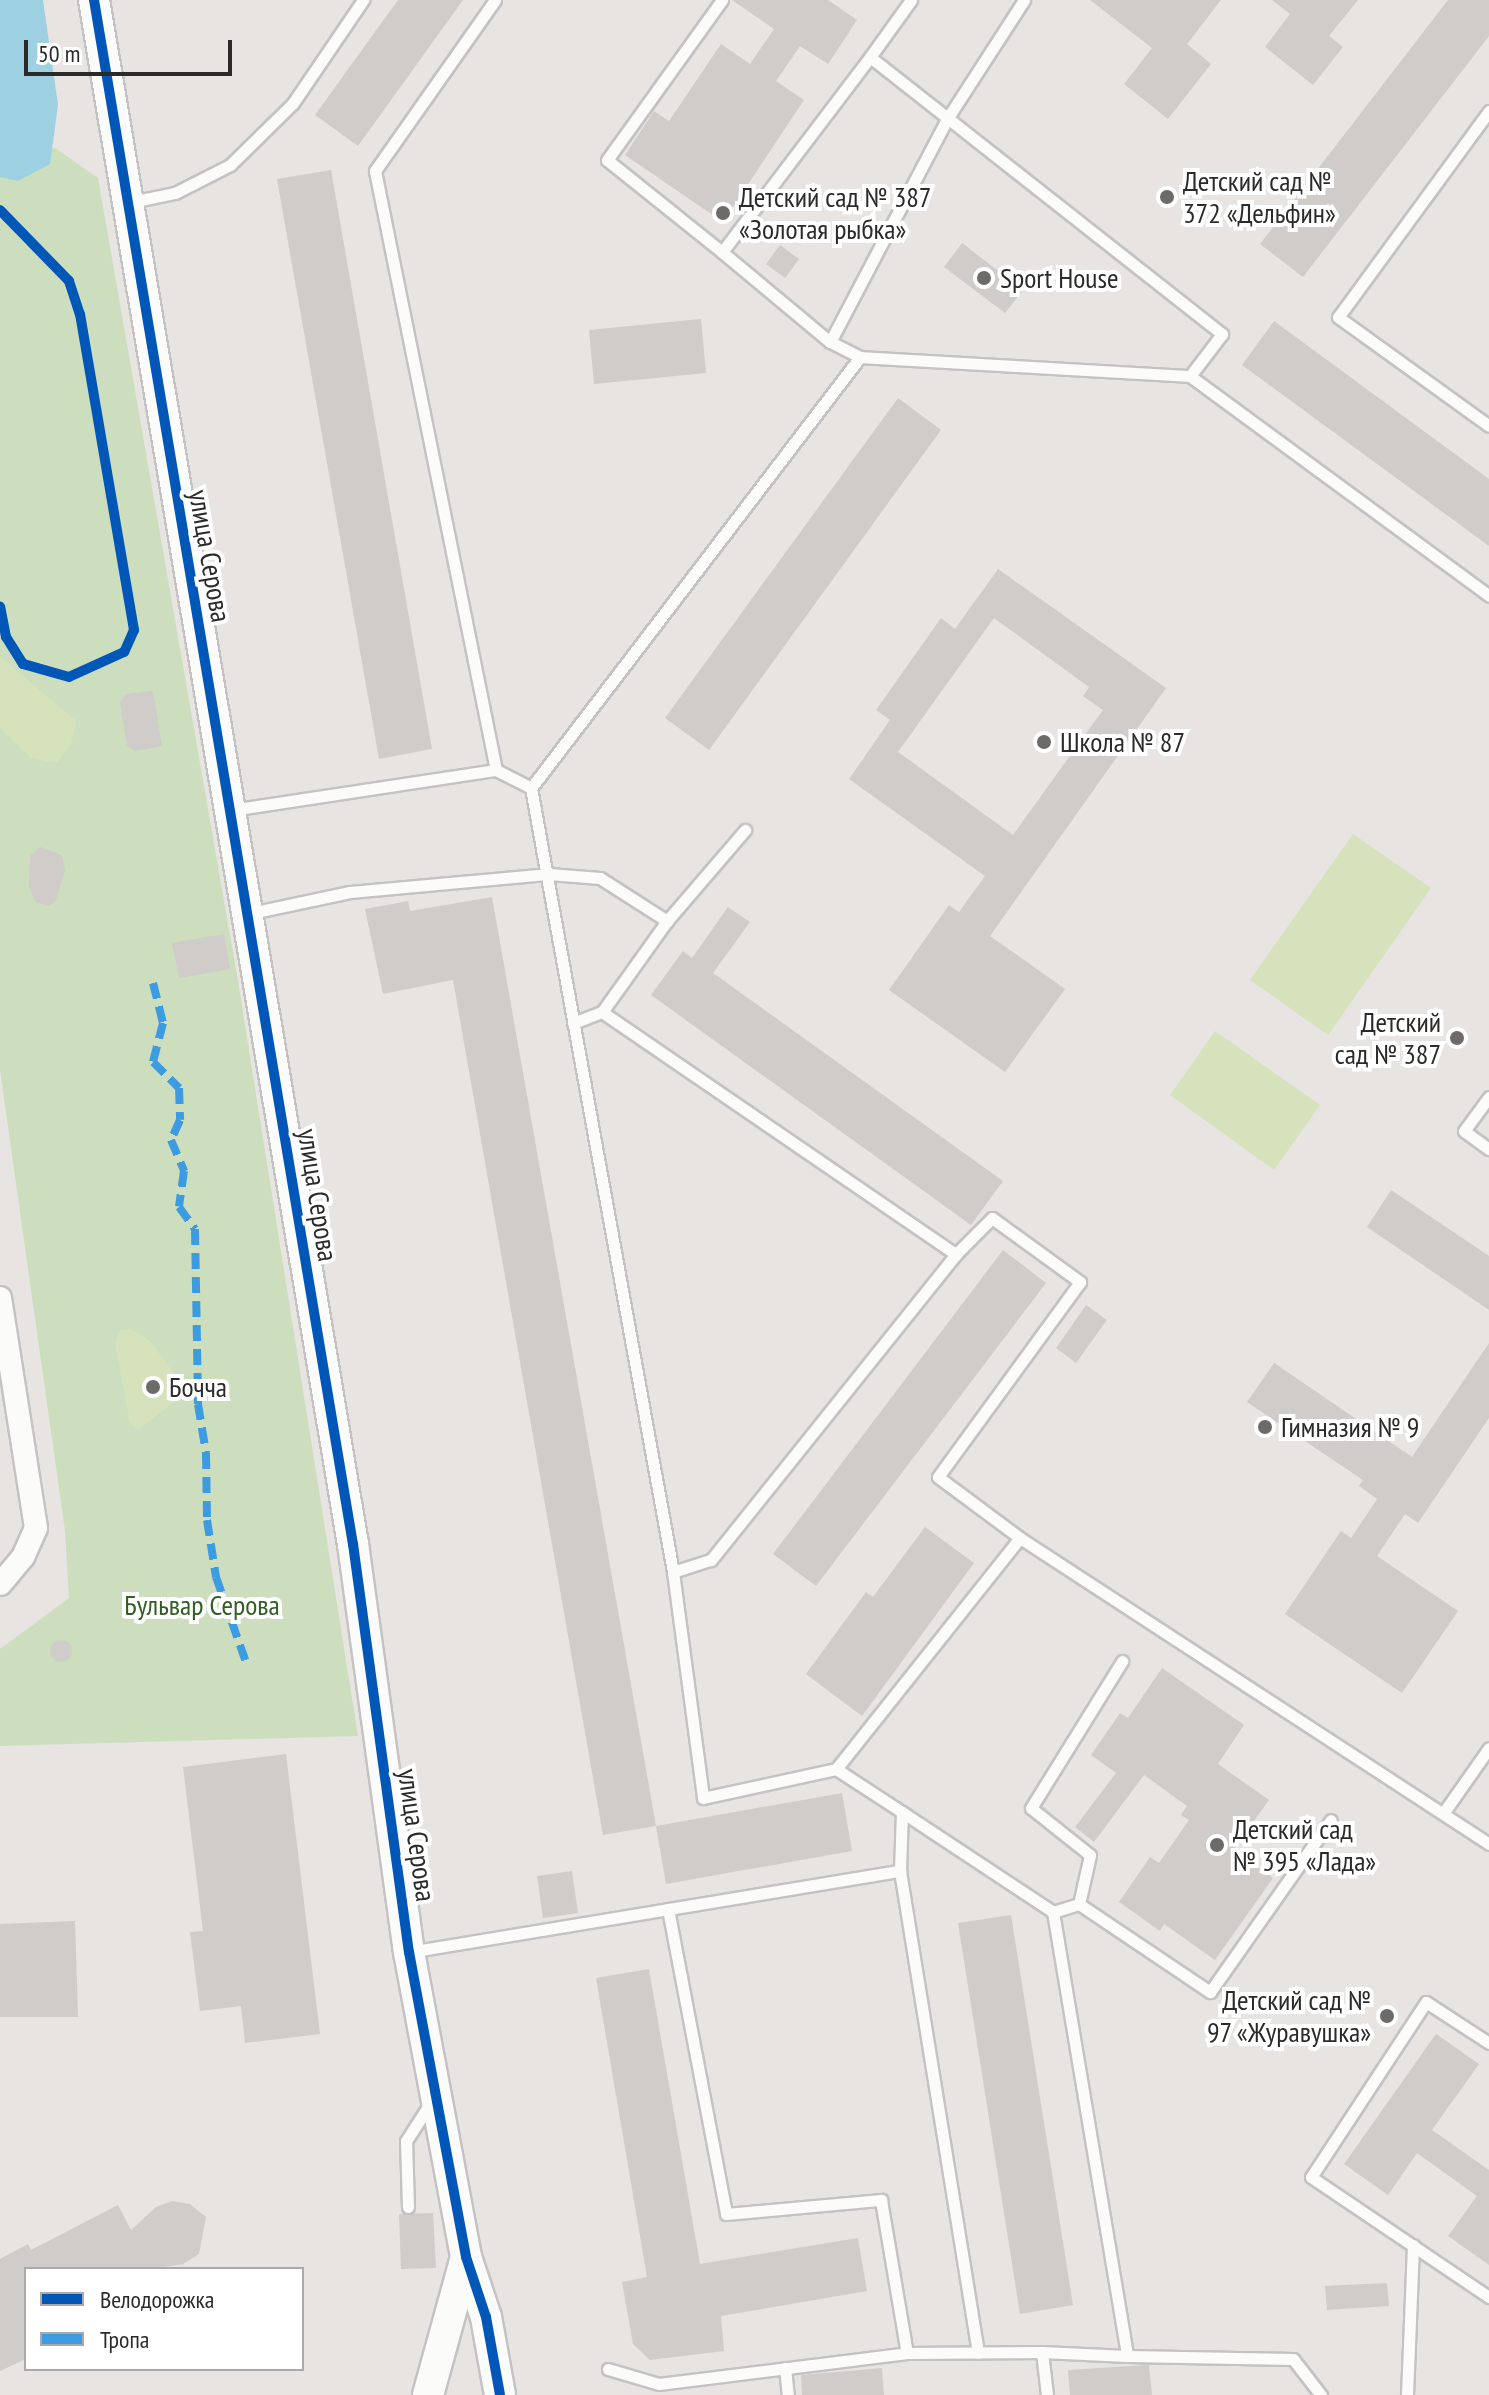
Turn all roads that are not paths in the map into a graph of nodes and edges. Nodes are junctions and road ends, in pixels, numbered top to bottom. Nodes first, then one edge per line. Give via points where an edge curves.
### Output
1 (94, 0) edge
2 (363, 0) edge
3 (495, 0) edge
4 (722, 0) edge
5 (911, 0) edge
6 (1024, 0) edge
7 (870, 57) junction
8 (1489, 111) edge
9 (947, 119) junction
10 (126, 203) junction
11 (722, 252) junction
12 (830, 342) junction
13 (860, 357) junction
14 (1190, 376) junction
15 (1489, 426) edge
16 (1489, 596) edge
17 (496, 770) junction
18 (531, 788) junction
19 (228, 811) junction
20 (745, 830) dead end
21 (549, 874) junction
22 (247, 914) junction
23 (667, 921) junction
24 (602, 1012) junction
25 (573, 1023) junction
26 (1489, 1097) edge
27 (1489, 1149) edge
28 (956, 1254) junction
29 (0, 1298) edge
30 (1020, 1538) junction
31 (673, 1572) junction
32 (0, 1584) edge
33 (1122, 1661) dead end
34 (1489, 1748) edge
35 (836, 1769) junction
36 (902, 1812) junction
37 (1444, 1812) junction
38 (1331, 1820) dead end
39 (1489, 1844) edge
40 (900, 1871) junction
41 (1079, 1904) junction
42 (668, 1909) junction
43 (1053, 1912) junction
44 (409, 1952) junction
45 (1489, 2043) edge
46 (436, 2095) junction
47 (408, 2207) dead end
48 (1413, 2245) junction
49 (466, 2257) junction
50 (1489, 2297) edge
51 (1042, 2352) junction
52 (907, 2353) junction
53 (978, 2353) junction
54 (1127, 2356) junction
55 (785, 2368) junction
56 (608, 2369) dead end
57 (428, 2395) edge
58 (500, 2395) edge
59 (788, 2395) edge
60 (1047, 2395) edge
61 (1321, 2395) edge
62 (1407, 2395) edge

1 - 10 street, улица Серова
2 - 10 lane via 293,103 230,165 175,193
3 - 17 lane via 375,171
4 - 11 lane via 607,160
5 - 7 lane
6 - 9 lane
7 - 9 lane
7 - 11 lane
8 - 15 lane via 1338,317
9 - 12 lane
9 - 14 lane via 1222,334
10 - 19 street, улица Серова
11 - 12 lane
12 - 13 lane
13 - 14 lane
13 - 18 lane
14 - 16 lane
17 - 18 lane
17 - 19 lane
18 - 21 lane
19 - 22 street, улица Серова
20 - 23 lane
21 - 22 lane via 350,892
21 - 23 lane via 600,878
21 - 25 lane
22 - 44 street, улица Серова via 353,1544
23 - 24 lane
24 - 25 lane
24 - 28 lane
25 - 31 lane
26 - 27 lane via 1464,1131
28 - 30 lane via 992,1218 1080,1282 938,1477
28 - 31 lane via 711,1560
29 - 32 street via 36,1528 15,1552
30 - 35 lane
30 - 37 lane
31 - 35 lane via 703,1798
33 - 41 lane via 1031,1808 1090,1855
34 - 37 lane
35 - 36 lane
36 - 40 lane
36 - 43 lane
37 - 39 lane
38 - 41 lane via 1210,1992
40 - 42 lane
40 - 53 lane
41 - 43 lane
42 - 44 lane
42 - 52 lane via 726,2214 881,2200
43 - 54 lane
44 - 46 street, улица Серова
45 - 48 lane via 1426,2002 1311,2177
46 - 47 lane via 406,2141
46 - 49 street, улица Серова
48 - 50 lane
48 - 62 lane
49 - 57 street, улица Серова
49 - 58 street, улица Серова via 486,2317
51 - 53 lane
51 - 54 lane
51 - 60 lane
52 - 53 lane
52 - 55 lane
54 - 61 lane via 1293,2359
55 - 56 lane via 659,2384
55 - 59 lane

